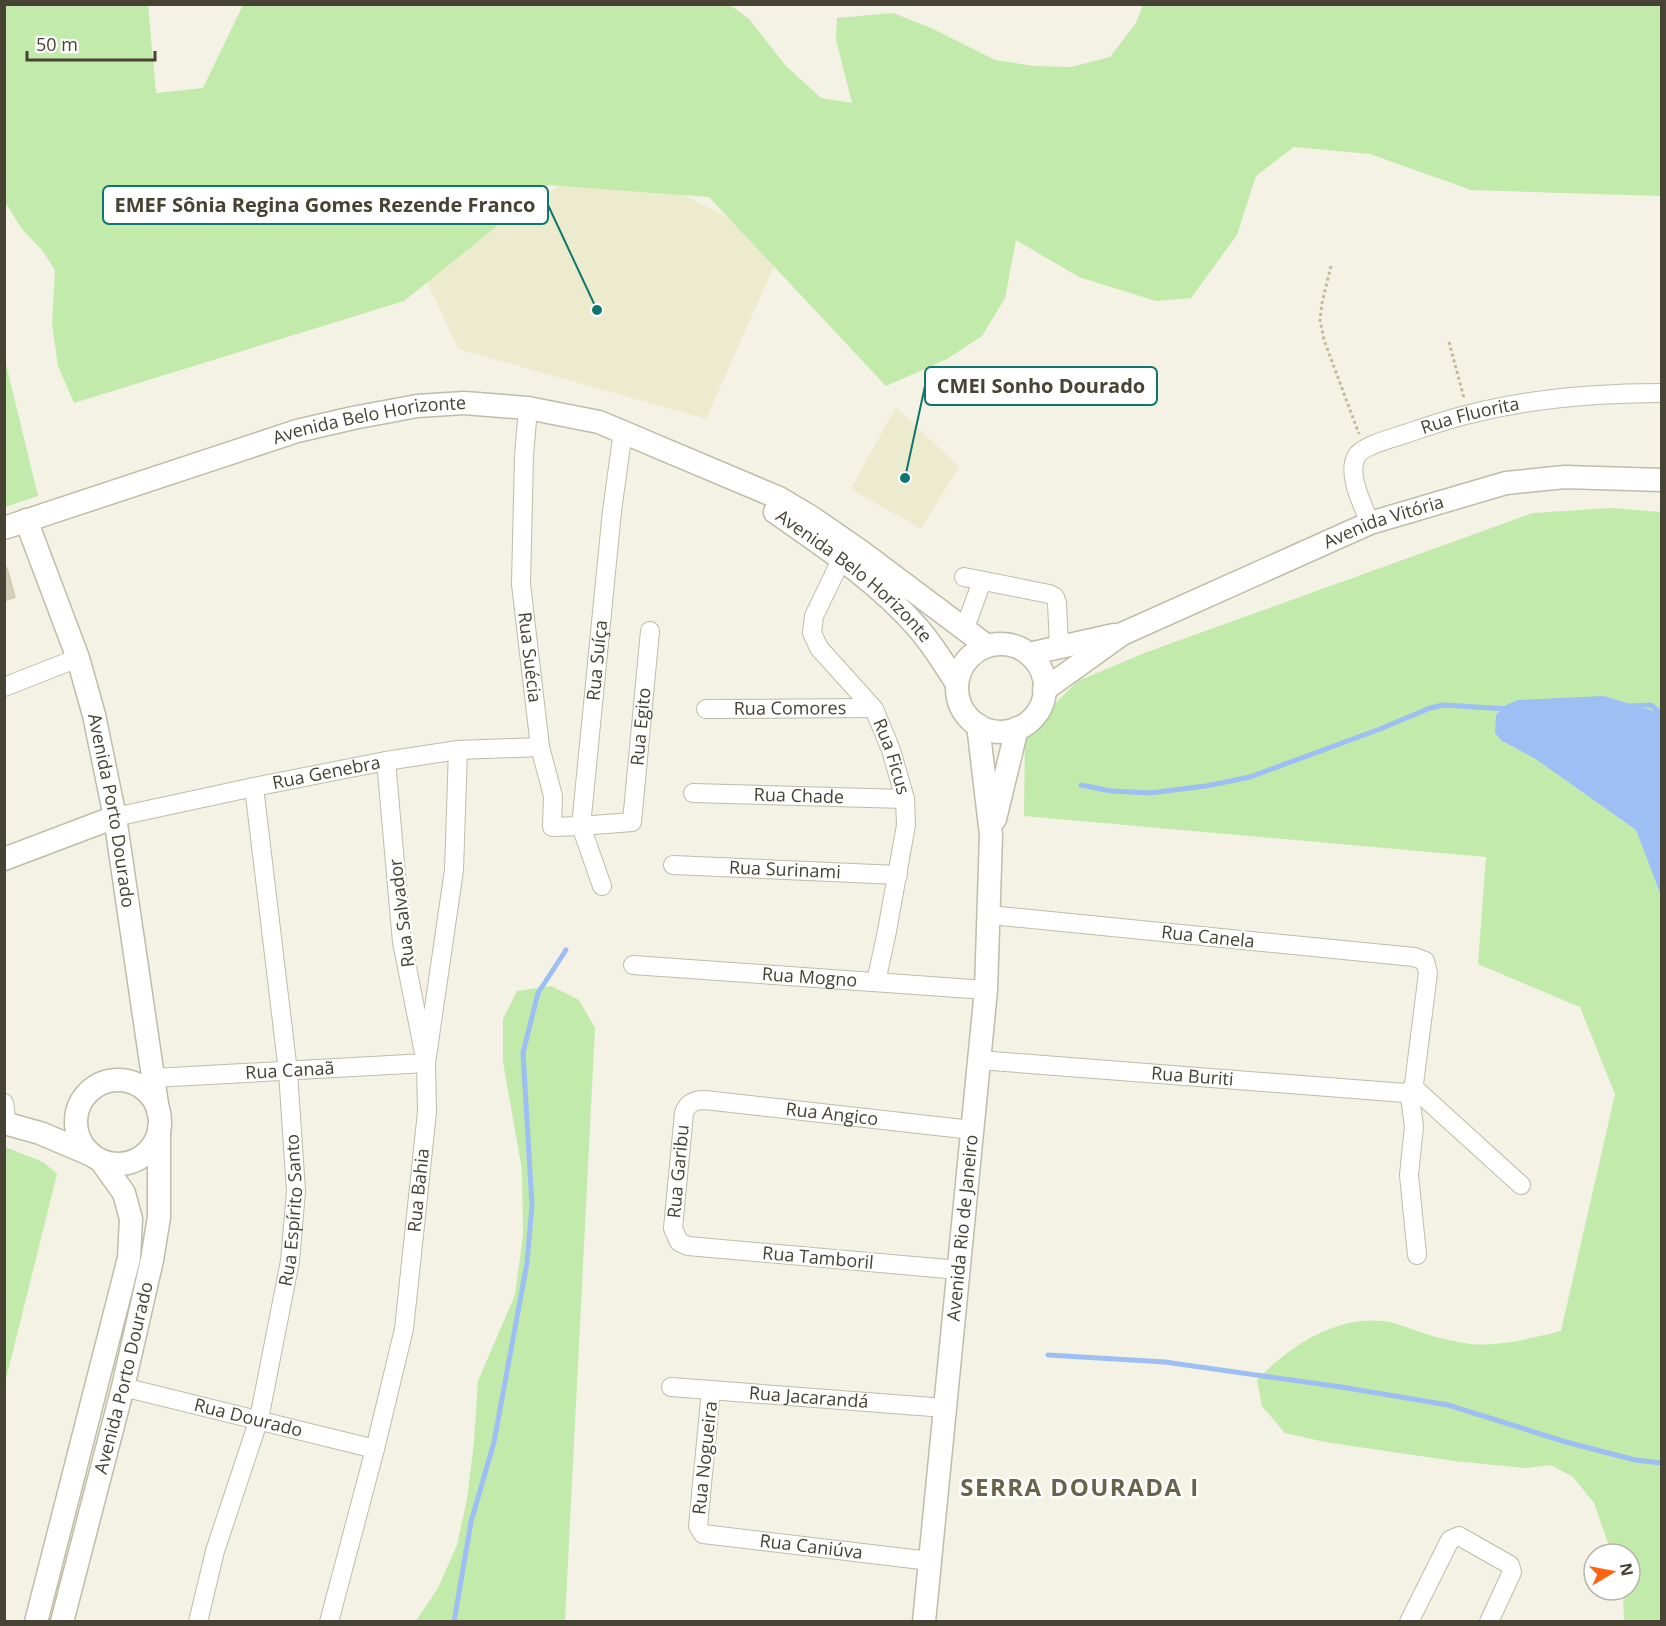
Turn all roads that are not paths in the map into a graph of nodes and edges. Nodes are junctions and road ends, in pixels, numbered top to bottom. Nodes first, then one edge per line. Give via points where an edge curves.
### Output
1 (1662, 393) edge
2 (528, 408) junction
3 (623, 431) junction
4 (1662, 480) edge
5 (736, 482) junction
6 (26, 520) junction
7 (1370, 523) junction
8 (4, 528) edge
9 (842, 558) junction
10 (965, 628) junction
11 (650, 631) dead end
12 (1122, 633) junction
13 (987, 646) junction
14 (1059, 646) junction
15 (1029, 654) junction
16 (78, 658) junction
17 (957, 684) junction
18 (4, 687) edge
19 (1044, 690) junction
20 (873, 708) junction
21 (706, 709) dead end
22 (978, 725) junction
23 (1017, 728) junction
24 (540, 747) junction
25 (458, 750) junction
26 (386, 761) junction
27 (254, 787) junction
28 (693, 793) dead end
29 (905, 799) junction
30 (115, 817) junction
31 (632, 822) joint
32 (581, 826) junction
33 (991, 835) junction
34 (4, 859) edge
35 (673, 865) dead end
36 (898, 875) junction
37 (602, 886) dead end
38 (990, 915) junction
39 (633, 965) dead end
40 (876, 982) junction
41 (986, 990) junction
42 (980, 1060) junction
43 (426, 1064) junction
44 (288, 1072) junction
45 (153, 1078) junction
46 (1409, 1090) junction
47 (690, 1103) joint
48 (5, 1117) edge
49 (159, 1120) junction
50 (972, 1130) junction
51 (97, 1158) junction
52 (1521, 1185) dead end
53 (679, 1242) joint
54 (1417, 1255) dead end
55 (959, 1270) junction
56 (123, 1387) junction
57 (672, 1387) dead end
58 (711, 1390) junction
59 (945, 1408) junction
60 (259, 1419) junction
61 (375, 1449) junction
62 (698, 1526) joint
63 (930, 1561) junction
64 (36, 1622) edge
65 (62, 1622) edge
66 (198, 1622) edge
67 (329, 1622) edge
68 (924, 1622) edge
69 (1409, 1622) edge
70 (1489, 1622) edge

1 - 7 street, Rua Fluorita via 1543,400 1468,414 1364,449 1353,466
2 - 3 street, Avenida Belo Horizonte via 599,422
2 - 6 street, Avenida Belo Horizonte via 464,403 417,406 353,418 297,431
2 - 24 street, Rua Suécia via 521,584
3 - 5 street, Avenida Belo Horizonte
3 - 32 street, Rua Suíça
4 - 7 street, Avenida Vitória via 1565,477 1506,483
5 - 9 street, Avenida Belo Horizonte
5 - 10 street, Avenida Belo Horizonte via 778,498 811,517
6 - 8 street, Avenida Belo Horizonte
6 - 16 street, Avenida Porto Dourado
7 - 12 street, Avenida Vitória
9 - 17 street, Avenida Belo Horizonte via 918,628
9 - 20 street, Rua Ficus via 814,616 812,633 819,648
10 - 13 street, Avenida Belo Horizonte
10 - 14 street via 973,579 1055,597
11 - 31 street, Rua Egito
12 - 14 street, Avenida Vitória
12 - 19 street, Avenida Vitória
13 - 15 street via 1009,644
13 - 17 street via 966,660
14 - 15 street, Avenida Vitória
15 - 19 street via 1041,670
16 - 18 street
16 - 30 street, Avenida Porto Dourado
17 - 22 street via 962,708
19 - 23 street via 1036,713
20 - 21 street, Rua Comores
20 - 29 street, Rua Ficus via 891,750
22 - 23 street via 998,732
22 - 33 street, Avenida Rio de Janeiro
23 - 33 street, Avenida Rio de Janeiro
24 - 25 street, Rua Genebra
24 - 32 street, Rua Suécia via 554,796 552,827
25 - 26 street, Rua Genebra
25 - 43 street, Rua Bahia via 454,870
26 - 27 street, Rua Genebra
26 - 43 street, Rua Salvador via 402,942
27 - 30 street, Rua Genebra
27 - 44 street, Rua Espírito Santo
28 - 29 street, Rua Chade
29 - 36 street, Rua Ficus via 906,825
30 - 34 street
30 - 45 street, Avenida Porto Dourado
31 - 32 street, Rua Suécia
32 - 37 street, Rua Suíça
33 - 38 street, Avenida Rio de Janeiro
35 - 36 street, Rua Surinami
36 - 40 street, Rua Ficus
38 - 41 street, Avenida Rio de Janeiro
38 - 46 street, Rua Canela via 1425,961 1428,973
39 - 40 street, Rua Mogno
40 - 41 street, Rua Mogno
41 - 42 street, Avenida Rio de Janeiro
42 - 46 street, Rua Buriti
42 - 50 street, Avenida Rio de Janeiro
43 - 44 street, Rua Canaã
43 - 61 street, Rua Bahia via 427,1112 404,1329
44 - 45 street, Rua Canaã
44 - 60 street, Rua Espírito Santo via 296,1191 290,1261
45 - 49 street, Avenida Porto Dourado
46 - 52 street
46 - 54 street via 1414,1126 1409,1175
47 - 50 street, Rua Angico via 705,1100
47 - 53 street, Rua Garibu via 684,1113 673,1228
48 - 51 street
49 - 51 street via 151,1149 133,1162 112,1164
49 - 51 street via 152,1098 135,1084 114,1081 94,1088 77,1116 79,1137
49 - 56 street, Avenida Porto Dourado via 159,1217
50 - 55 street, Avenida Rio de Janeiro
51 - 64 street, Avenida Porto Dourado via 124,1193 131,1219 129,1258
53 - 55 street, Rua Tamboril via 695,1247
55 - 59 street, Avenida Rio de Janeiro
56 - 60 street, Rua Dourado
56 - 65 street, Avenida Porto Dourado
57 - 58 street, Rua Jacarandá
58 - 59 street, Rua Jacarandá
58 - 62 street, Rua Nogueira
59 - 63 street, Avenida Rio de Janeiro
60 - 61 street, Rua Dourado
60 - 66 street, Rua Espírito Santo via 215,1551
61 - 67 street, Rua Bahia
62 - 63 street, Rua Caniúva via 703,1534
63 - 68 street, Avenida Rio de Janeiro
69 - 70 street via 1450,1540 1460,1536 1512,1568

